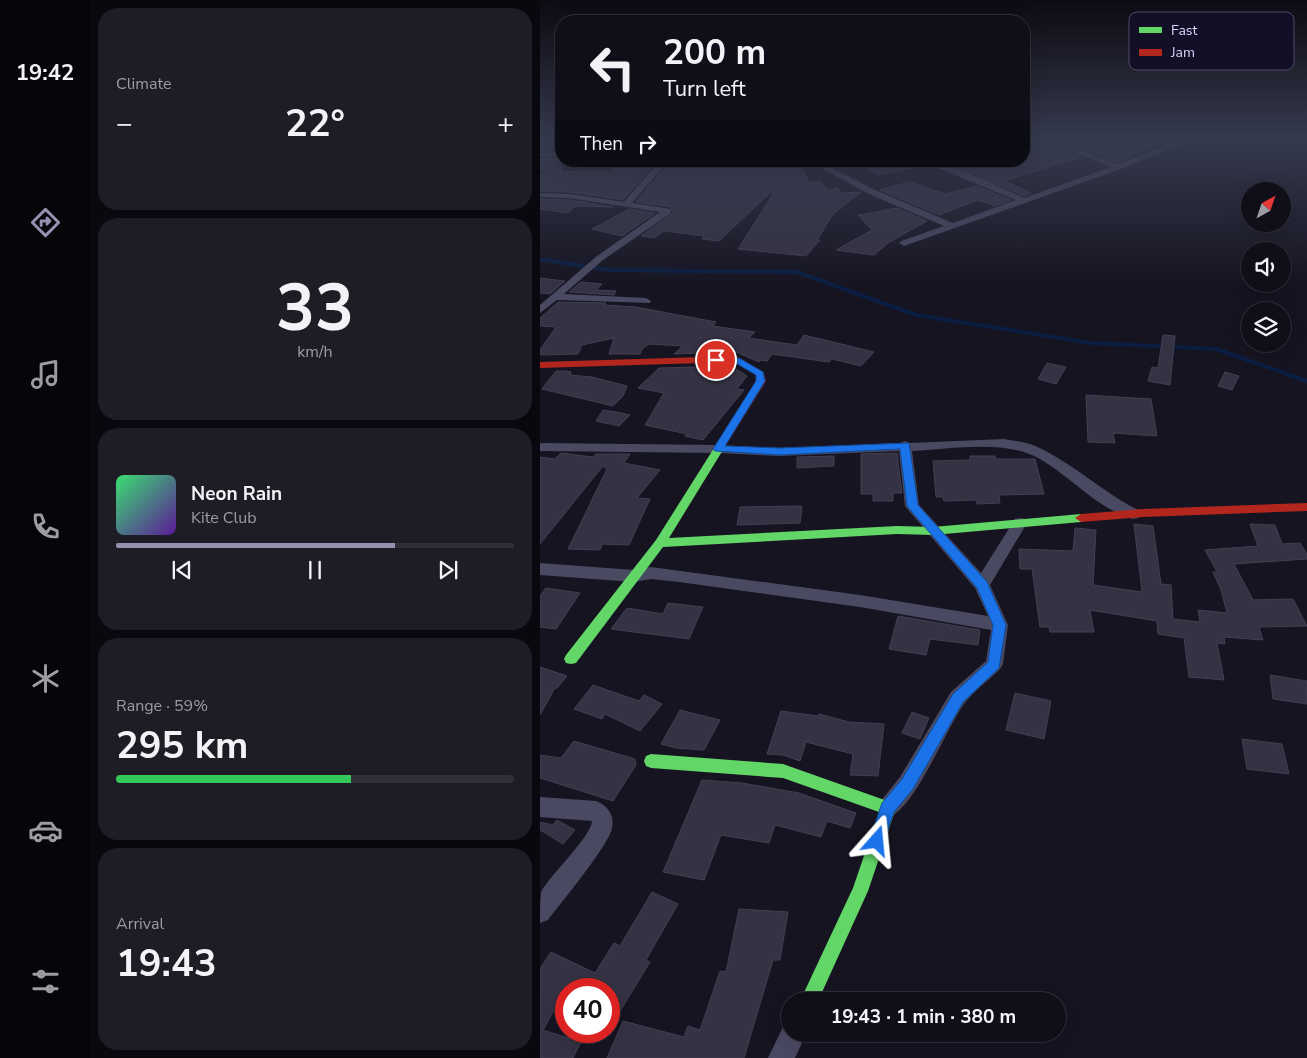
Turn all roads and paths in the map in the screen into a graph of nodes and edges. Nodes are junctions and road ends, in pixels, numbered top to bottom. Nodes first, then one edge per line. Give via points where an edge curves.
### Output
1 (640, 188) edge
2 (865, 188) edge
3 (996, 188) edge
4 (1057, 188) edge
5 (540, 195) edge
6 (1022, 200) junction
7 (626, 204) junction
8 (953, 226) junction
9 (904, 243) dead end
10 (555, 297) junction
11 (646, 301) dead end
12 (540, 310) edge
13 (540, 365) edge
14 (905, 445) junction
15 (540, 447) edge
16 (718, 449) junction
17 (1307, 506) edge
18 (1133, 514) junction
19 (1020, 522) junction
20 (933, 531) junction
21 (660, 543) junction
22 (540, 569) edge
23 (634, 576) junction
24 (982, 585) junction
25 (1000, 625) junction
26 (570, 659) dead end
27 (651, 762) dead end
28 (540, 807) edge
29 (888, 808) junction
30 (540, 912) edge
31 (813, 992) edge
32 (789, 1042) edge
33 (781, 1058) edge

1 - 7 street
2 - 8 street
3 - 6 street
4 - 6 street
5 - 7 street
6 - 8 street
7 - 10 street via 668,211 600,258
8 - 9 street
10 - 11 street
10 - 12 street
13 - 16 street via 736,359 760,374 761,381
14 - 16 street via 780,452
14 - 18 street via 1004,443 1024,447 1045,456 1110,502
14 - 20 street via 912,506
15 - 16 street
16 - 21 street
17 - 18 street
18 - 19 street
19 - 20 street
19 - 24 street
20 - 21 street via 897,530
20 - 24 street
21 - 23 street
22 - 23 street
23 - 25 street via 651,573 755,586
23 - 26 street
24 - 25 street
25 - 29 street via 994,664 958,698 907,784
27 - 29 street via 783,771
28 - 30 street via 596,811 602,818 602,828
29 - 31 street via 860,891
32 - 33 street

